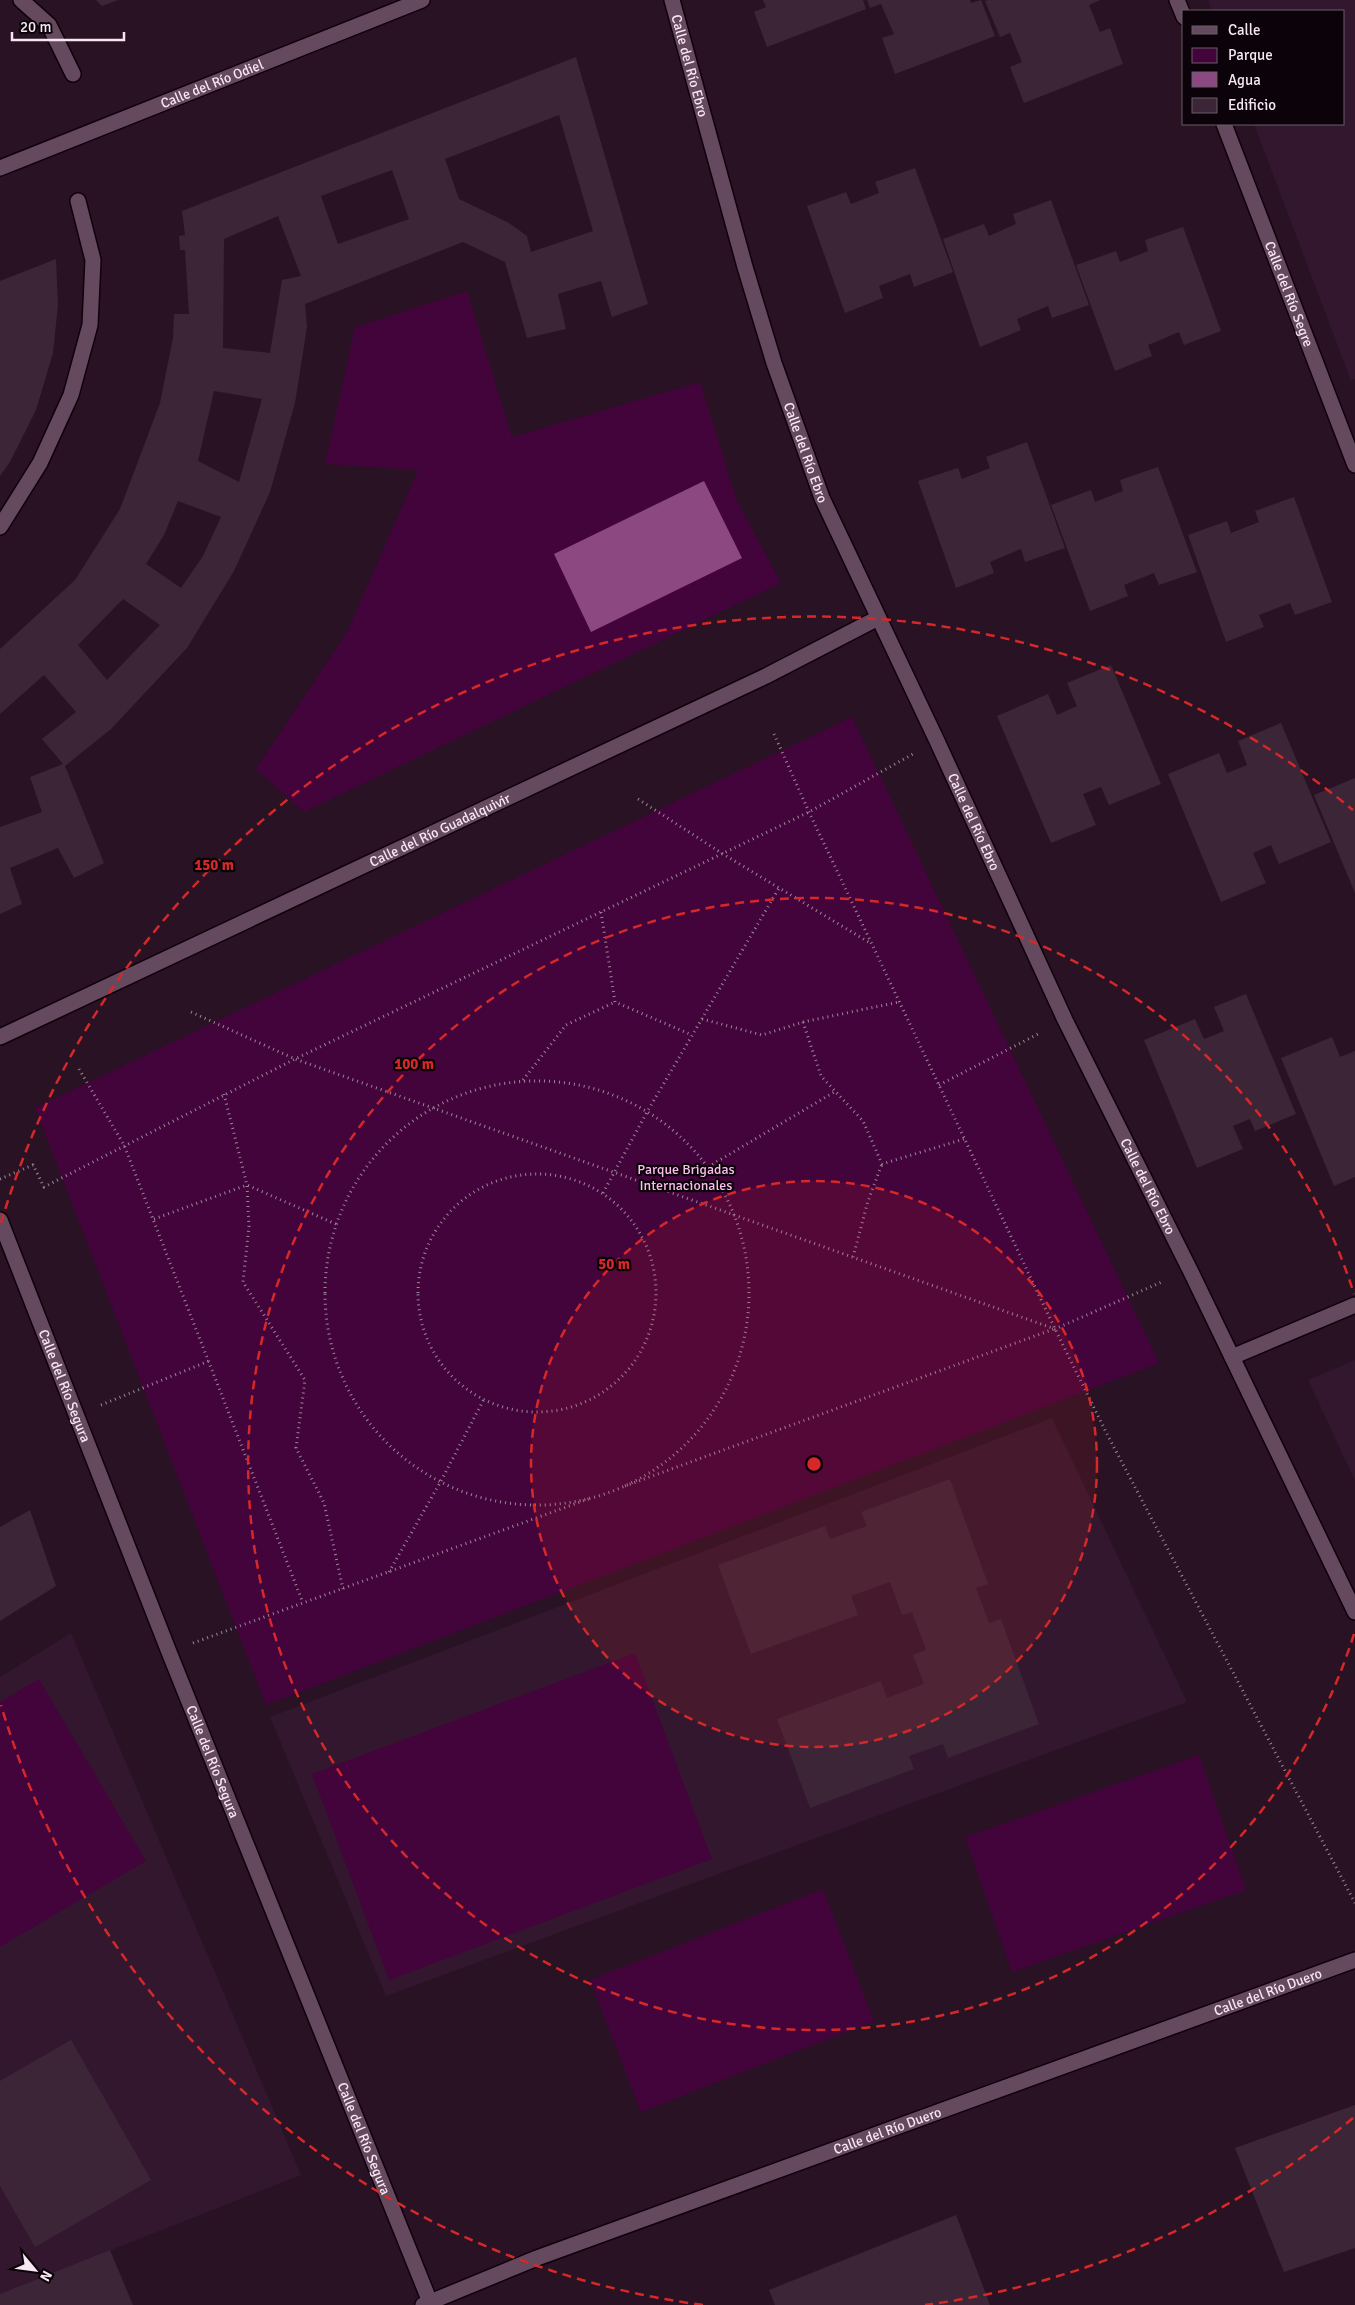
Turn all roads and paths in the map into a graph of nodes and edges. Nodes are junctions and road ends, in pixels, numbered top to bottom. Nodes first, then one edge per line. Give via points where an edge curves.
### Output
1 (21, 0) edge
2 (422, 0) edge
3 (672, 0) edge
4 (1177, 0) edge
5 (1182, 12) edge
6 (73, 74) dead end
7 (1224, 125) edge
8 (0, 168) edge
9 (78, 201) dead end
10 (1350, 439) edge
11 (1355, 465) edge
12 (0, 527) edge
13 (878, 618) junction
14 (774, 734) dead end
15 (937, 740) junction
16 (638, 799) dead end
17 (809, 812) junction
18 (723, 854) junction
19 (779, 888) junction
20 (601, 912) junction
21 (871, 943) junction
22 (615, 1002) junction
23 (899, 1002) junction
24 (191, 1012) dead end
25 (702, 1018) junction
26 (1065, 1020) junction
27 (802, 1022) junction
28 (692, 1035) junction
29 (0, 1037) edge
30 (295, 1059) junction
31 (79, 1069) dead end
32 (523, 1080) junction
33 (939, 1085) junction
34 (836, 1091) junction
35 (224, 1094) junction
36 (434, 1109) junction
37 (647, 1112) junction
38 (964, 1139) junction
39 (124, 1145) junction
40 (882, 1164) junction
41 (708, 1166) junction
42 (615, 1173) junction
43 (0, 1179) edge
44 (248, 1186) junction
45 (603, 1193) junction
46 (733, 1214) junction
47 (154, 1219) junction
48 (0, 1220) edge
49 (338, 1224) junction
50 (853, 1257) junction
51 (1190, 1270) junction
52 (1355, 1305) edge
53 (1055, 1329) junction
54 (1232, 1357) junction
55 (209, 1361) junction
56 (484, 1399) junction
57 (76, 1415) junction
58 (441, 1481) junction
59 (601, 1495) junction
60 (388, 1572) junction
61 (343, 1589) junction
62 (303, 1603) junction
63 (1355, 1612) edge
64 (169, 1652) junction
65 (1355, 1903) edge
66 (1355, 1960) edge
67 (427, 2304) edge

1 - 6 street via 49,25
2 - 8 street, Calle del Río Odiel
3 - 13 street, Calle del Río Ebro via 714,159 774,363 822,498
4 - 5 street
7 - 10 street, Calle del Río Segre
9 - 12 street via 93,260 90,325 71,395 40,463
10 - 11 street, Calle del Río Segre
13 - 15 street, Calle del Río Ebro
13 - 29 street, Calle del Río Guadalquivir via 766,676
14 - 17 path
15 - 17 path
15 - 26 street, Calle del Río Ebro
16 - 18 path
17 - 18 path
17 - 21 path
18 - 19 path
18 - 20 path
19 - 21 path
19 - 25 path
20 - 22 path
20 - 30 path
21 - 23 path
22 - 28 path
22 - 32 path via 566,1025
23 - 27 path
23 - 33 path
24 - 30 path
25 - 27 path via 762,1036
25 - 28 path
26 - 33 path
26 - 51 street, Calle del Río Ebro
27 - 34 path via 822,1076
28 - 37 path
30 - 35 path
30 - 36 path
31 - 39 path
32 - 36 path via 459,1093
32 - 37 path via 605,1089
33 - 38 path
34 - 40 path via 864,1121
34 - 41 path
35 - 39 path
35 - 44 path
36 - 42 path
36 - 49 path via 395,1132 350,1190
37 - 41 path via 669,1124
37 - 42 path
38 - 40 path
38 - 53 path
39 - 43 path via 44,1187 33,1165
39 - 47 path
40 - 50 path
41 - 46 path via 719,1178
42 - 45 path
42 - 46 path
44 - 47 path
44 - 49 path
44 - 61 path via 249,1226 243,1282 305,1380 296,1448 324,1503
45 - 56 path via 639,1229 655,1267 653,1322 636,1361 607,1391 569,1409 539,1413 498,1406
45 - 56 path via 575,1178 534,1172 493,1181 458,1202 432,1235 418,1275 419,1317 434,1355 461,1386
46 - 50 path
46 - 59 path via 748,1251 746,1344 713,1414 661,1467
47 - 55 path
48 - 57 street, Calle del Río Segura
49 - 58 path via 326,1261 327,1335 353,1403 402,1459
50 - 53 path
51 - 53 path
51 - 54 street, Calle del Río Ebro
52 - 54 street
53 - 59 path
53 - 65 path via 1109,1438
54 - 63 street, Calle del Río Ebro
55 - 57 path
55 - 62 path
56 - 58 path
57 - 64 street, Calle del Río Segura
58 - 59 path via 466,1495 538,1507
58 - 60 path
59 - 60 path
60 - 61 path
61 - 62 path
62 - 64 path
64 - 67 street, Calle del Río Segura
66 - 67 street, Calle del Río Duero via 537,2258

